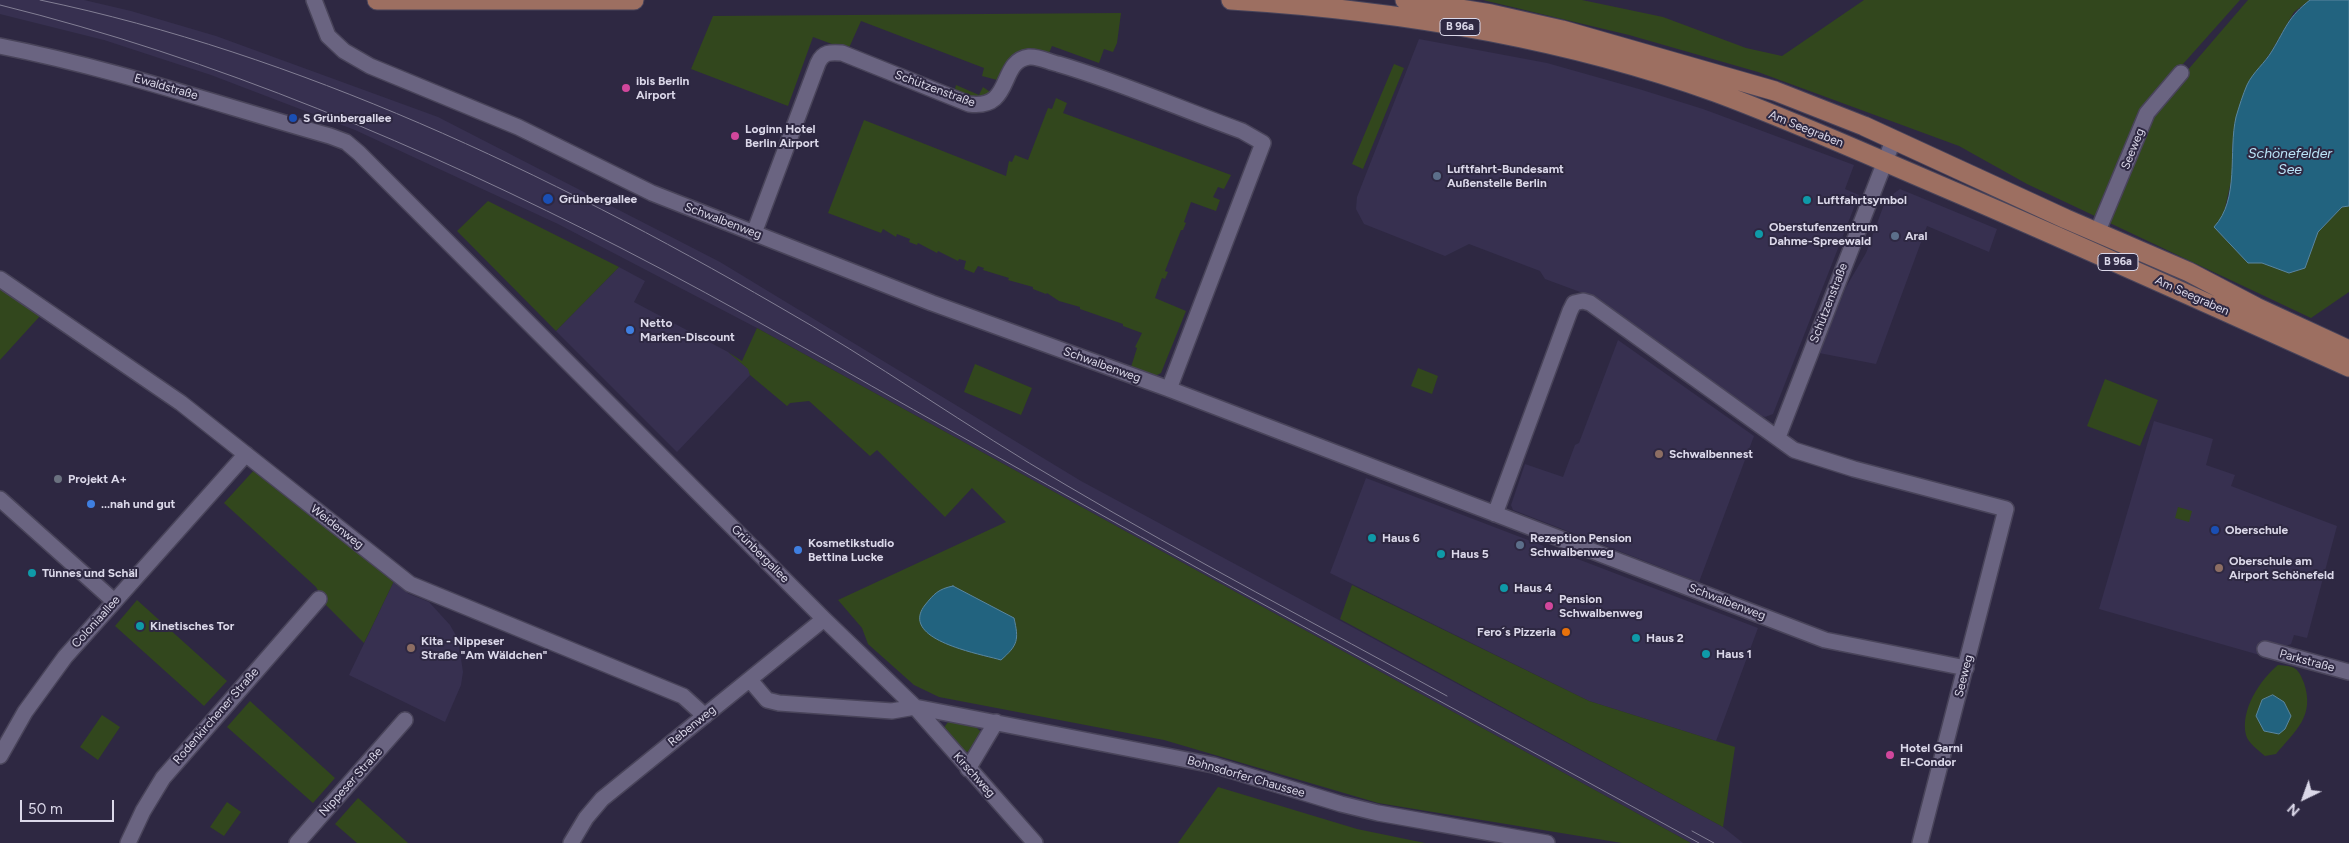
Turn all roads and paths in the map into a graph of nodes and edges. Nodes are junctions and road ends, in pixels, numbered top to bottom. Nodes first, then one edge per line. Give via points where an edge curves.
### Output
1 (314, 0) edge
2 (377, 0) edge
3 (634, 0) edge
4 (1231, 0) edge
5 (1405, 0) edge
6 (0, 46) edge
7 (2181, 73) dead end
8 (330, 136) joint
9 (1893, 141) junction
10 (1885, 161) junction
11 (2097, 232) junction
12 (754, 233) junction
13 (0, 279) edge
14 (2349, 350) edge
15 (2349, 367) edge
16 (1169, 389) junction
17 (1778, 437) junction
18 (246, 454) junction
19 (0, 499) edge
20 (1495, 514) junction
21 (319, 599) dead end
22 (114, 601) junction
23 (824, 619) junction
24 (2265, 649) dead end
25 (1966, 668) junction
26 (2349, 672) edge
27 (750, 680) junction
28 (915, 707) junction
29 (705, 716) junction
30 (405, 720) dead end
31 (996, 722) junction
32 (0, 756) edge
33 (968, 769) junction
34 (1513, 840) edge
35 (128, 843) edge
36 (297, 843) edge
37 (571, 843) edge
38 (1035, 843) edge
39 (1547, 843) edge
40 (1920, 843) edge

1 - 12 street, Schwalbenweg via 323,25 335,44 370,66 518,127 652,193
2 - 3 main road
4 - 10 main road, Am Seegraben / B 96a via 1411,18 1583,54 1714,92
5 - 9 main road, Am Seegraben / B 96a via 1491,14 1626,47 1775,91
6 - 8 street, Ewaldstraße via 104,69
7 - 11 street, Seeweg via 2147,113
8 - 23 street, Grünbergallee via 359,152
9 - 10 street, Schützenstraße
9 - 11 main road, Am Seegraben / B 96a
10 - 15 main road, Am Seegraben / B 96a
10 - 17 street, Schützenstraße
11 - 14 main road, Am Seegraben / B 96a via 2190,272
12 - 16 street, Schwalbenweg via 932,303
12 - 16 street, Schützenstraße via 818,63 827,53 842,53 980,106 996,99 1016,63 1031,57 1106,80 1242,131 1263,143
13 - 18 street, Weidenweg via 151,382
16 - 20 street, Schwalbenweg
17 - 20 street via 1590,303 1574,303
17 - 25 street, Seeweg via 1794,450 1814,458 2006,509
18 - 22 street, Coloniaallee
18 - 29 street, Weidenweg via 410,584 683,696
19 - 22 street
20 - 25 street, Schwalbenweg via 1825,640
21 - 35 street, Rodenkirchener Straße via 163,778
22 - 32 street, Coloniaallee via 49,678
23 - 27 street, Rebenweg
23 - 28 street, Kirschweg
24 - 26 street, Parkstraße
25 - 40 street, Seeweg
27 - 28 street via 767,700 778,703 892,710
27 - 29 street, Rebenweg
28 - 31 street, Bohnsdorfer Chaussee
28 - 33 street, Kirschweg
29 - 37 street, Rebenweg via 602,799
30 - 36 street, Nippeser Straße
31 - 33 street
31 - 34 street, Bohnsdorfer Chaussee via 1213,765 1340,804
33 - 38 street, Kirschweg
34 - 39 street, Bohnsdorfer Chaussee

